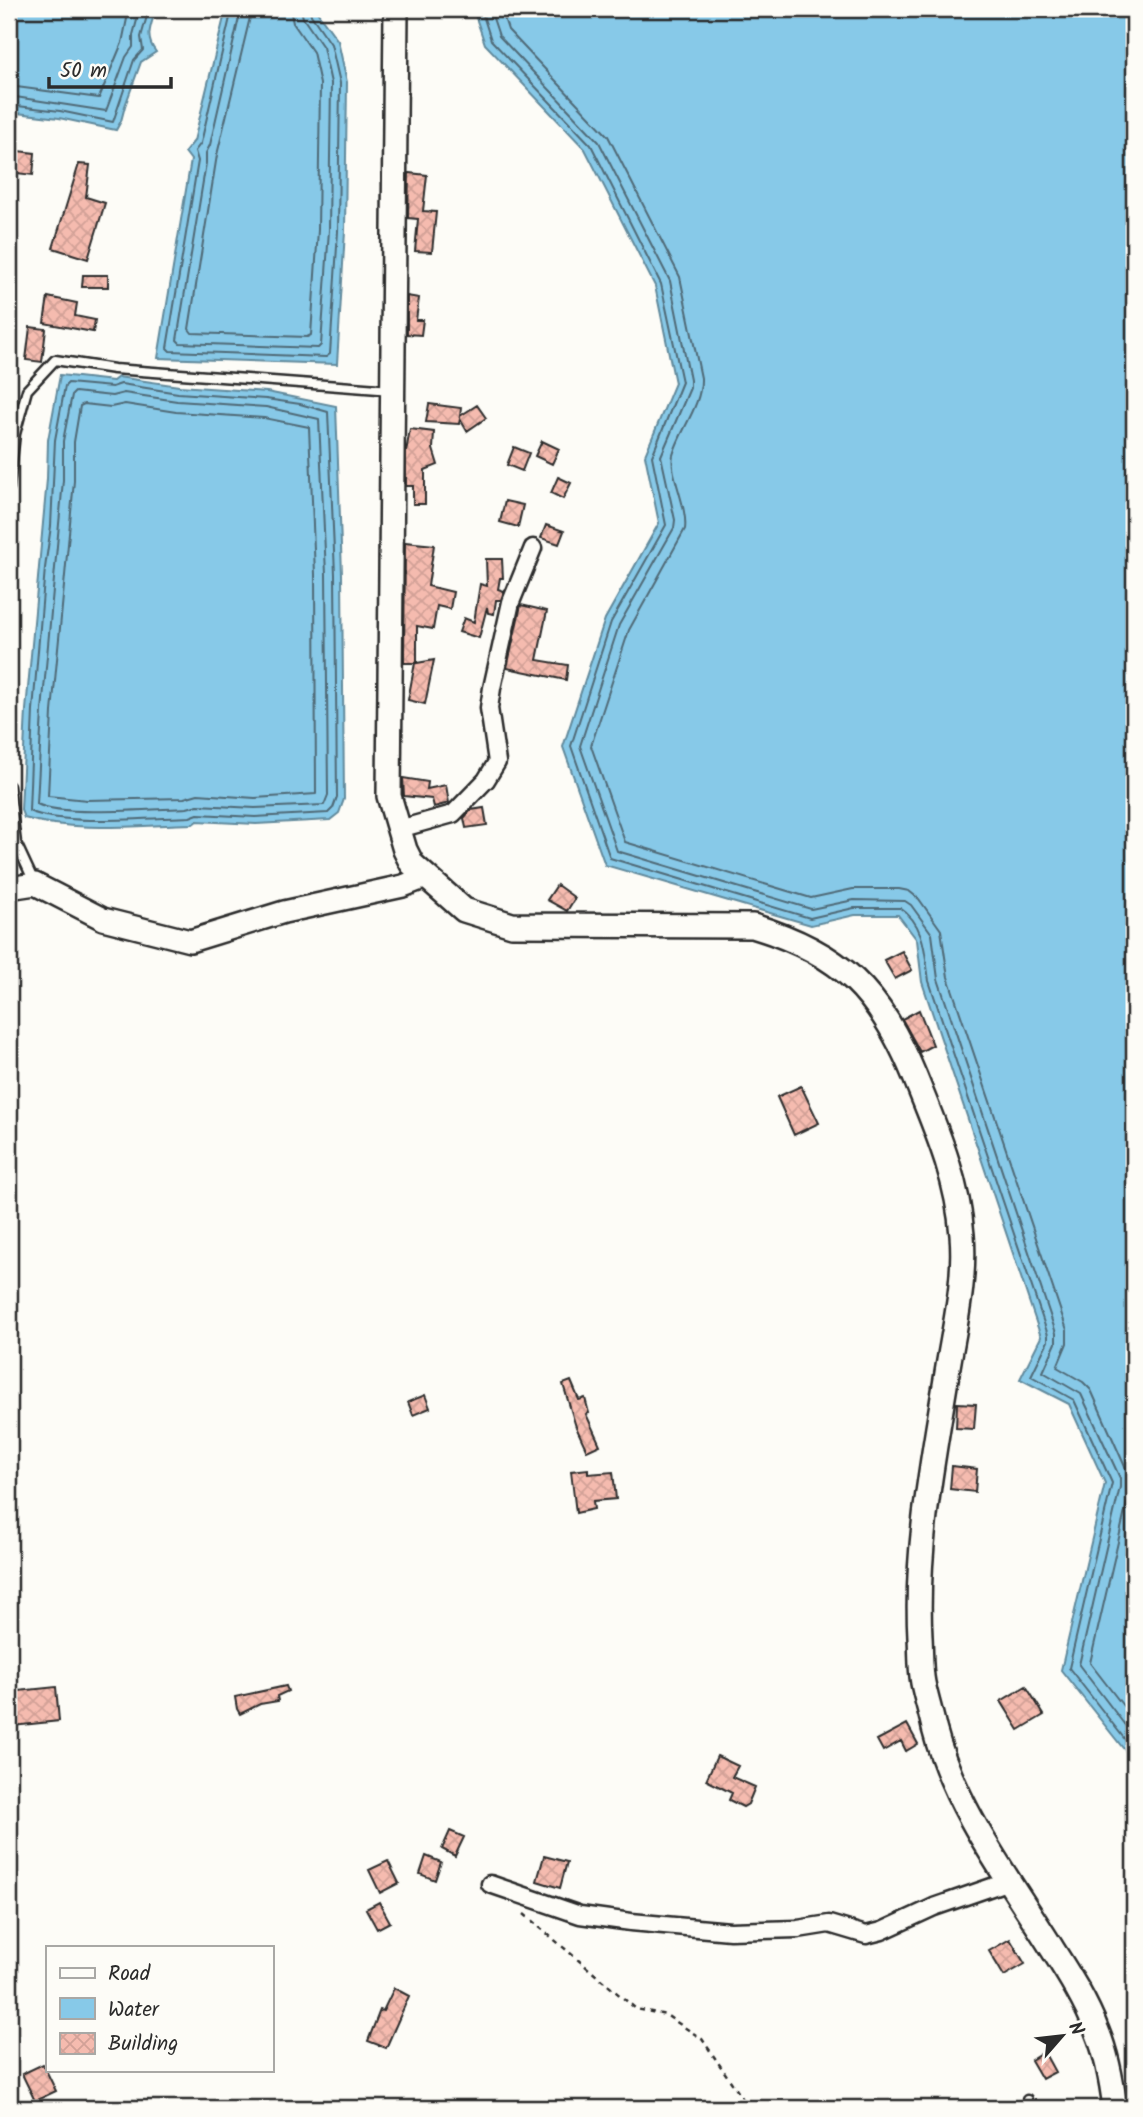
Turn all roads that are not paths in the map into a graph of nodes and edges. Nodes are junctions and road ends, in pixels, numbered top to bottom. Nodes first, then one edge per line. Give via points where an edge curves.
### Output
1 (396, 9) edge
2 (391, 390) junction
3 (9, 488) edge
4 (533, 548) dead end
5 (9, 786) edge
6 (399, 829) junction
7 (426, 877) junction
8 (35, 884) junction
9 (9, 888) edge
10 (1009, 1881) junction
11 (491, 1884) dead end
12 (1115, 2108) edge

1 - 2 main road
2 - 3 lane via 114,369 55,360 27,390 15,434
2 - 6 main road via 389,796
4 - 6 street via 511,602 492,688 489,708 497,762 453,814
5 - 8 lane via 16,843
6 - 7 main road via 412,864
7 - 8 street via 190,941 103,919
7 - 10 main road via 464,910 512,925 753,926 789,937 838,966 890,1023 945,1152 956,1187 963,1238 960,1288 921,1556 922,1681 940,1751 963,1805
8 - 9 street
10 - 11 street via 866,1935 828,1924 730,1931 631,1922 580,1915
10 - 12 main road via 1074,1984 1098,2032

